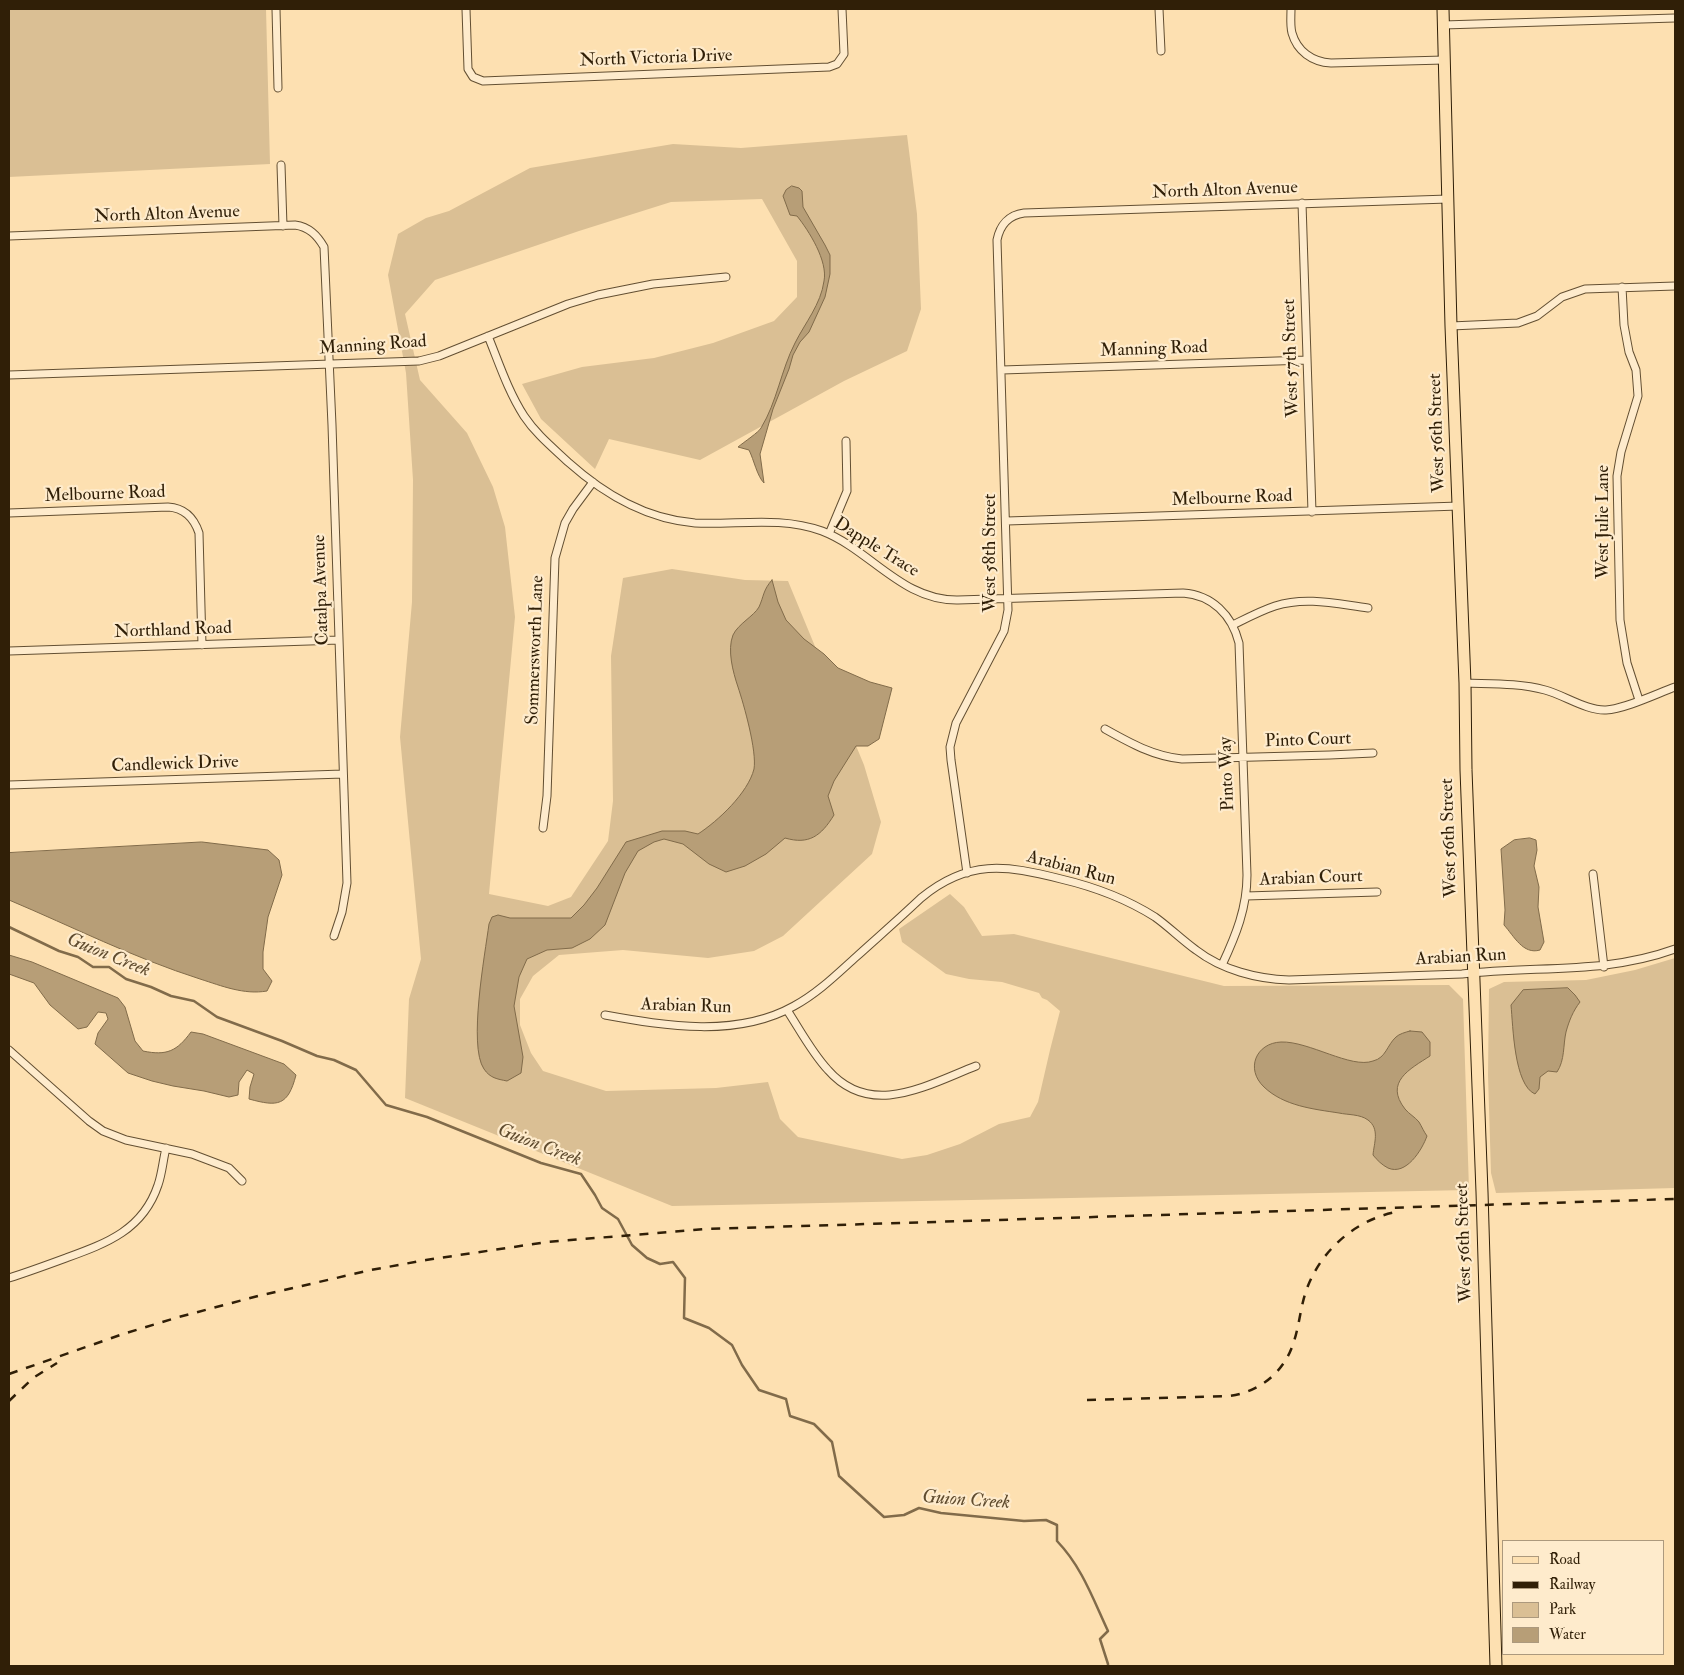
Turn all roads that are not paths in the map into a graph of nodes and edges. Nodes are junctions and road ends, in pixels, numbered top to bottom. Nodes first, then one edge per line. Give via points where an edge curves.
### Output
1 (276, 9) edge
2 (466, 9) edge
3 (842, 9) edge
4 (1159, 9) edge
5 (1291, 9) edge
6 (1442, 9) edge
7 (1675, 18) edge
8 (1443, 24) junction
9 (1160, 51) dead end
10 (1444, 60) junction
11 (278, 88) dead end
12 (282, 165) dead end
13 (1448, 199) junction
14 (1302, 204) junction
15 (1006, 222) joint
16 (283, 226) junction
17 (9, 236) edge
18 (321, 242) joint
19 (726, 277) dead end
20 (1675, 286) edge
21 (1622, 287) junction
22 (1452, 326) junction
23 (488, 336) junction
24 (1307, 360) junction
25 (329, 364) junction
26 (1002, 370) junction
27 (9, 375) edge
28 (846, 441) dead end
29 (593, 482) junction
30 (1459, 506) junction
31 (1312, 512) junction
32 (9, 513) edge
33 (1007, 521) junction
34 (830, 534) junction
35 (1008, 598) junction
36 (1368, 608) dead end
37 (1233, 625) junction
38 (339, 640) junction
39 (202, 645) junction
40 (9, 651) edge
41 (1465, 683) junction
42 (1675, 686) edge
43 (1639, 700) junction
44 (1105, 729) dead end
45 (1373, 753) dead end
46 (1243, 758) junction
47 (343, 774) junction
48 (9, 785) edge
49 (543, 828) dead end
50 (967, 873) junction
51 (1593, 874) dead end
52 (1377, 892) dead end
53 (1246, 896) junction
54 (334, 936) dead end
55 (1675, 949) edge
56 (1222, 965) junction
57 (1604, 966) junction
58 (1473, 973) junction
59 (787, 1010) junction
60 (605, 1015) dead end
61 (9, 1050) edge
62 (976, 1066) dead end
63 (166, 1148) junction
64 (242, 1181) dead end
65 (9, 1278) edge
66 (1496, 1666) edge

1 - 11 street
2 - 3 street, North Victoria Drive via 468,69 474,78 483,81 827,67 839,62 844,54
4 - 9 street
5 - 10 street via 1292,34 1302,51 1312,59 1328,63
6 - 8 main road, West 56th Street
7 - 8 street
8 - 10 main road, West 56th Street
10 - 13 main road, West 56th Street
12 - 16 street
13 - 14 street, North Alton Avenue
13 - 22 main road, West 56th Street
14 - 15 street, North Alton Avenue via 1024,213
14 - 24 street, West 57th Street
15 - 26 street, West 58th Street via 997,240
16 - 17 street, North Alton Avenue
16 - 18 street, North Alton Avenue via 308,229
18 - 25 street, Catalpa Avenue via 325,254
19 - 23 street, Manning Road via 611,291 568,304
20 - 21 street
21 - 22 street via 1577,291 1562,297 1537,316 1518,323
21 - 43 street, West Julie Lane via 1624,324 1636,370 1638,396 1616,476 1620,620 1626,663
22 - 30 main road, West 56th Street
23 - 25 street, Manning Road via 418,361
23 - 29 street, Dapple Trace via 510,391 528,422 550,447
24 - 26 street, Manning Road
24 - 31 street, West 57th Street
25 - 27 street, Manning Road
25 - 38 street, Catalpa Avenue
26 - 33 street, West 58th Street
28 - 34 street via 847,491
29 - 34 street, Dapple Trace via 628,505 673,520 777,522 798,524
29 - 49 street, Sommersworth Lane via 565,523 555,558 547,796
30 - 31 street, Melbourne Road
30 - 41 main road, West 56th Street
31 - 33 street, Melbourne Road
32 - 39 street, Melbourne Road via 172,508 186,513 199,534
33 - 35 street, West 58th Street
34 - 35 street, Dapple Trace via 900,582 934,598
35 - 37 street, Dapple Trace via 1187,593 1211,601
35 - 50 street, West 58th Street via 1004,632 956,723 950,747
36 - 37 street via 1298,601 1267,609
37 - 46 street, Pinto Way via 1239,642
38 - 39 street, Northland Road
38 - 47 street, Catalpa Avenue
39 - 40 street, Northland Road
41 - 43 street via 1535,687 1597,710 1615,709
41 - 58 main road, West 56th Street
42 - 43 street
44 - 46 street, Pinto Court via 1166,757 1191,760
45 - 46 street, Pinto Court
46 - 53 street, Pinto Way
47 - 48 street, Candlewick Drive
47 - 54 street, Catalpa Avenue via 347,883
50 - 56 street, Arabian Run via 992,868 1021,869 1102,890 1156,918 1196,950
50 - 59 street, Arabian Run via 931,891 822,988
51 - 57 street
52 - 53 street, Arabian Court
53 - 56 street, Pinto Way via 1241,921
55 - 57 street, Arabian Run via 1645,959
56 - 58 street, Arabian Run via 1245,974 1281,980
57 - 58 street, Arabian Run
58 - 66 main road, West 56th Street
59 - 60 street, Arabian Run via 753,1022 716,1026 663,1024
59 - 62 street via 826,1069 862,1093 886,1096 906,1093
61 - 63 street via 103,1131 126,1140
63 - 64 street via 229,1168
63 - 65 street via 158,1185 149,1205 125,1232 100,1246

